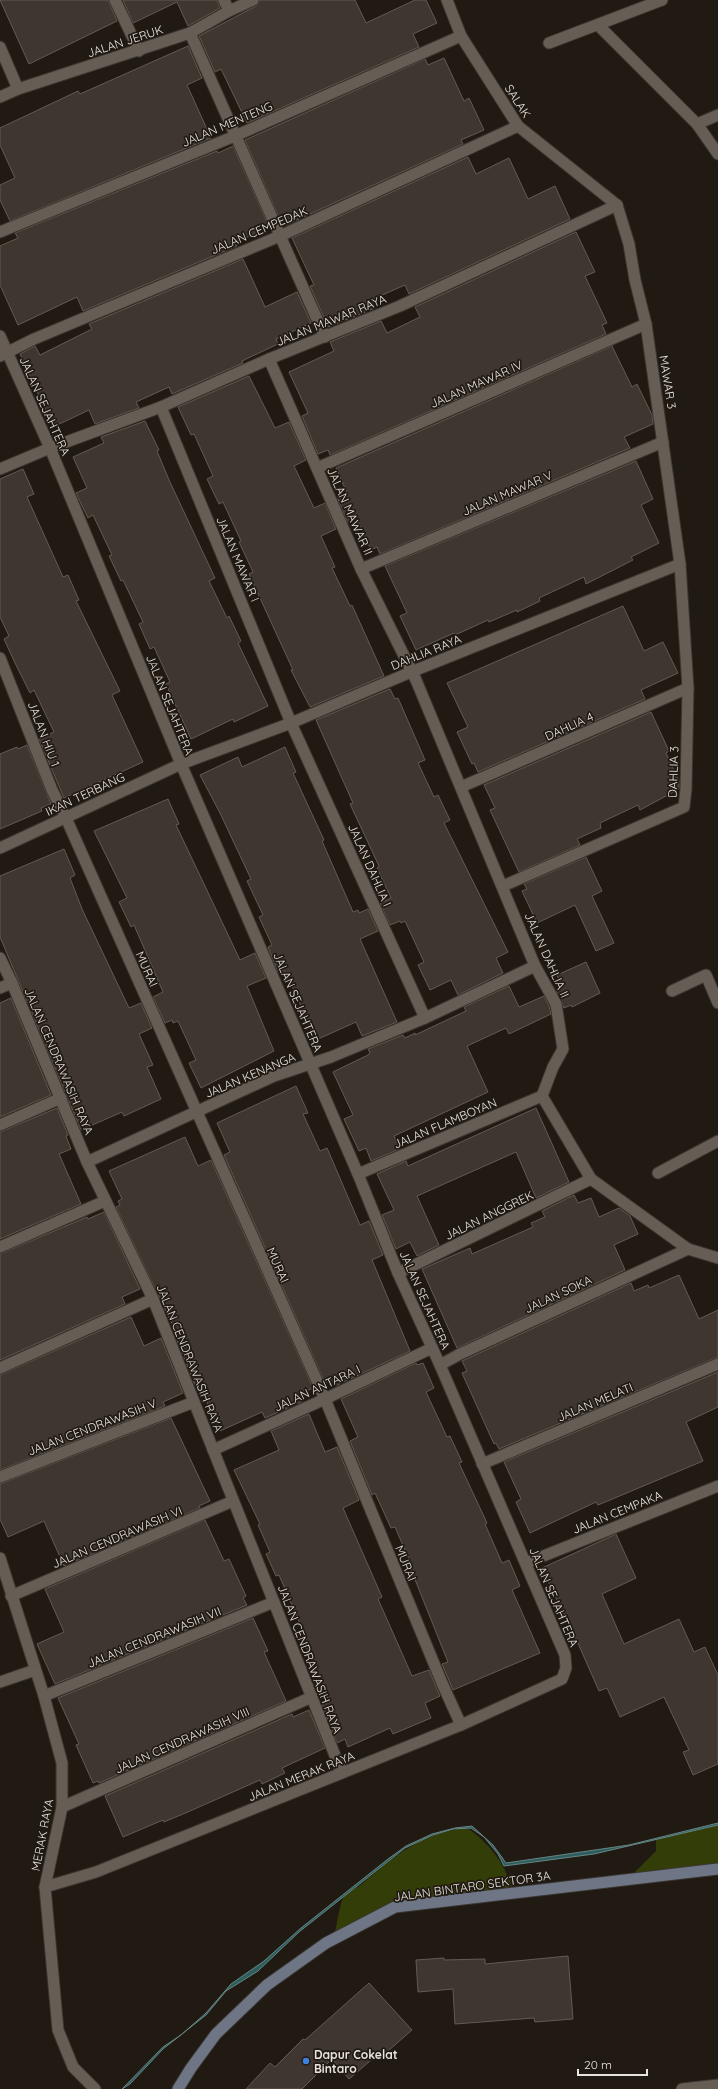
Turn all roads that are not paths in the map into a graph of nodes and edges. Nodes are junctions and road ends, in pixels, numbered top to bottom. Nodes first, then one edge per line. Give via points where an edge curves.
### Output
1 (115, 0) edge
2 (224, 0) edge
3 (253, 0) edge
4 (447, 0) edge
5 (662, 0) edge
6 (229, 11) junction
7 (598, 25) junction
8 (190, 33) junction
9 (461, 36) junction
10 (549, 43) dead end
11 (0, 47) edge
12 (139, 51) junction
13 (18, 89) junction
14 (0, 97) edge
15 (718, 115) edge
16 (697, 124) junction
17 (518, 126) junction
18 (235, 136) junction
19 (718, 154) edge
20 (617, 205) junction
21 (0, 232) edge
22 (280, 236) junction
23 (646, 324) junction
24 (0, 336) edge
25 (325, 337) junction
26 (4, 354) edge
27 (269, 359) junction
28 (161, 407) junction
29 (663, 442) junction
30 (50, 448) junction
31 (317, 468) junction
32 (0, 469) edge
33 (680, 564) junction
34 (361, 569) junction
35 (0, 658) edge
36 (411, 672) junction
37 (688, 688) junction
38 (291, 722) junction
39 (181, 764) junction
40 (460, 788) junction
41 (66, 818) junction
42 (0, 848) edge
43 (503, 886) junction
44 (0, 958) edge
45 (535, 966) junction
46 (12, 983) junction
47 (0, 988) edge
48 (672, 991) dead end
49 (718, 1003) edge
50 (425, 1018) junction
51 (310, 1063) junction
52 (542, 1096) junction
53 (61, 1098) junction
54 (196, 1113) junction
55 (0, 1125) edge
56 (718, 1141) edge
57 (87, 1162) junction
58 (658, 1173) dead end
59 (358, 1174) junction
60 (590, 1179) junction
61 (105, 1202) junction
62 (0, 1247) edge
63 (688, 1249) junction
64 (718, 1258) edge
65 (398, 1273) junction
66 (153, 1299) junction
67 (432, 1348) junction
68 (718, 1364) edge
69 (440, 1365) junction
70 (0, 1368) edge
71 (325, 1399) junction
72 (194, 1402) junction
73 (213, 1450) junction
74 (482, 1464) junction
75 (0, 1477) edge
76 (718, 1486) edge
77 (233, 1501) junction
78 (0, 1558) edge
79 (526, 1563) junction
80 (11, 1596) junction
81 (274, 1602) junction
82 (35, 1670) junction
83 (562, 1679) joint
84 (0, 1682) edge
85 (44, 1696) junction
86 (312, 1697) junction
87 (462, 1725) junction
88 (342, 1773) junction
89 (62, 1807) junction
90 (718, 1869) edge
91 (45, 1887) junction
92 (718, 2085) edge
93 (95, 2089) edge
94 (178, 2089) edge
95 (682, 2089) edge

1 - 12 street
2 - 6 street
3 - 6 street, JALAN JERUK
4 - 9 street, SALAK
5 - 7 street
6 - 8 street, JALAN JERUK
7 - 10 street
7 - 16 street
8 - 12 street, JALAN JERUK
8 - 18 street
9 - 17 street, SALAK
9 - 18 street, JALAN MENTENG
11 - 13 street
12 - 13 street, JALAN JERUK
13 - 14 street, JALAN JERUK
15 - 16 street
16 - 19 street
17 - 20 street, SALAK
17 - 22 street, JALAN CEMPEDAK
18 - 21 street, JALAN MENTENG
18 - 22 street
20 - 23 street, MAWAR 3 via 629,244
20 - 25 street, JALAN MAWAR RAYA via 400,306
22 - 25 street
22 - 26 street, JALAN CEMPEDAK
23 - 29 street, MAWAR 3
23 - 31 street, JALAN MAWAR IV
24 - 26 street, JALAN SEJAHTERA
25 - 27 street, JALAN MAWAR RAYA
26 - 30 street, JALAN SEJAHTERA
27 - 28 street, JALAN MAWAR RAYA
27 - 31 street, JALAN MAWAR II
28 - 30 street, JALAN MAWAR RAYA
28 - 38 street, JALAN MAWAR I
29 - 33 street, MAWAR 3
29 - 34 street, JALAN MAWAR V
30 - 32 street, JALAN MAWAR RAYA
30 - 39 street, JALAN SEJAHTERA
31 - 34 street, JALAN MAWAR II
33 - 36 street, DAHLIA RAYA
33 - 37 street, DAHLIA 3
34 - 36 street, JALAN MAWAR II
35 - 41 street, JALAN HIU 1 via 52,790
36 - 38 street, DAHLIA RAYA
36 - 40 street, JALAN DAHLIA II
37 - 40 street, DAHLIA 4
37 - 43 street, DAHLIA 3 via 684,807
38 - 39 street, DAHLIA RAYA
38 - 50 street, JALAN DAHLIA I
39 - 41 street, IKAN TERBANG
39 - 51 street, JALAN SEJAHTERA
40 - 43 street, JALAN DAHLIA II
41 - 42 street, IKAN TERBANG
41 - 54 street, MURAI
43 - 45 street, JALAN DAHLIA II
44 - 46 street, JALAN CENDRAWASIH RAYA
45 - 50 street, JALAN KENANGA
45 - 52 street, JALAN DAHLIA II via 556,1004 563,1048
46 - 47 street
46 - 53 street, JALAN CENDRAWASIH RAYA
48 - 49 street via 706,975
50 - 51 street, JALAN KENANGA via 331,1057
51 - 54 street, JALAN KENANGA via 274,1076
51 - 59 street, JALAN SEJAHTERA
52 - 59 street, JALAN FLAMBOYAN
52 - 60 street
53 - 55 street
53 - 57 street, JALAN CENDRAWASIH RAYA
54 - 57 street, JALAN KENANGA
54 - 71 street, MURAI
56 - 58 street
57 - 61 street, JALAN CENDRAWASIH RAYA
59 - 65 street, JALAN SEJAHTERA
60 - 63 street
60 - 65 street, JALAN ANGGREK
61 - 62 street
61 - 66 street, JALAN CENDRAWASIH RAYA
63 - 64 street
63 - 69 street, JALAN SOKA
65 - 67 street, JALAN SEJAHTERA
66 - 70 street
66 - 72 street, JALAN CENDRAWASIH RAYA
67 - 69 street, JALAN SEJAHTERA
67 - 71 street, JALAN ANTARA I
68 - 74 street, JALAN MELATI
69 - 74 street, JALAN SEJAHTERA
71 - 73 street, JALAN ANTARA I
71 - 87 street, MURAI via 442,1683
72 - 73 street, JALAN CENDRAWASIH RAYA
72 - 75 street, JALAN CENDRAWASIH V
73 - 77 street, JALAN CENDRAWASIH RAYA
74 - 79 street, JALAN SEJAHTERA
76 - 79 street, JALAN CEMPAKA
77 - 80 street, JALAN CENDRAWASIH VI
77 - 81 street, JALAN CENDRAWASIH RAYA
78 - 80 street, MERAK RAYA
79 - 83 street, JALAN SEJAHTERA via 565,1655 566,1668
80 - 82 street, MERAK RAYA
81 - 85 street, JALAN CENDRAWASIH VII
81 - 86 street, JALAN CENDRAWASIH RAYA
82 - 84 street
82 - 85 street, MERAK RAYA
83 - 87 street, JALAN MERAK RAYA
85 - 89 street, MERAK RAYA via 62,1763
86 - 88 street, JALAN CENDRAWASIH RAYA
86 - 89 street, JALAN CENDRAWASIH VIII
87 - 88 street, JALAN MERAK RAYA
88 - 91 street, JALAN MERAK RAYA via 96,1872
89 - 91 street, MERAK RAYA
90 - 94 main road, JALAN BINTARO SEKTOR 3A via 395,1906 326,1943 267,1985 216,2034
91 - 93 street, MERAK RAYA via 58,2030 73,2067
92 - 95 street

